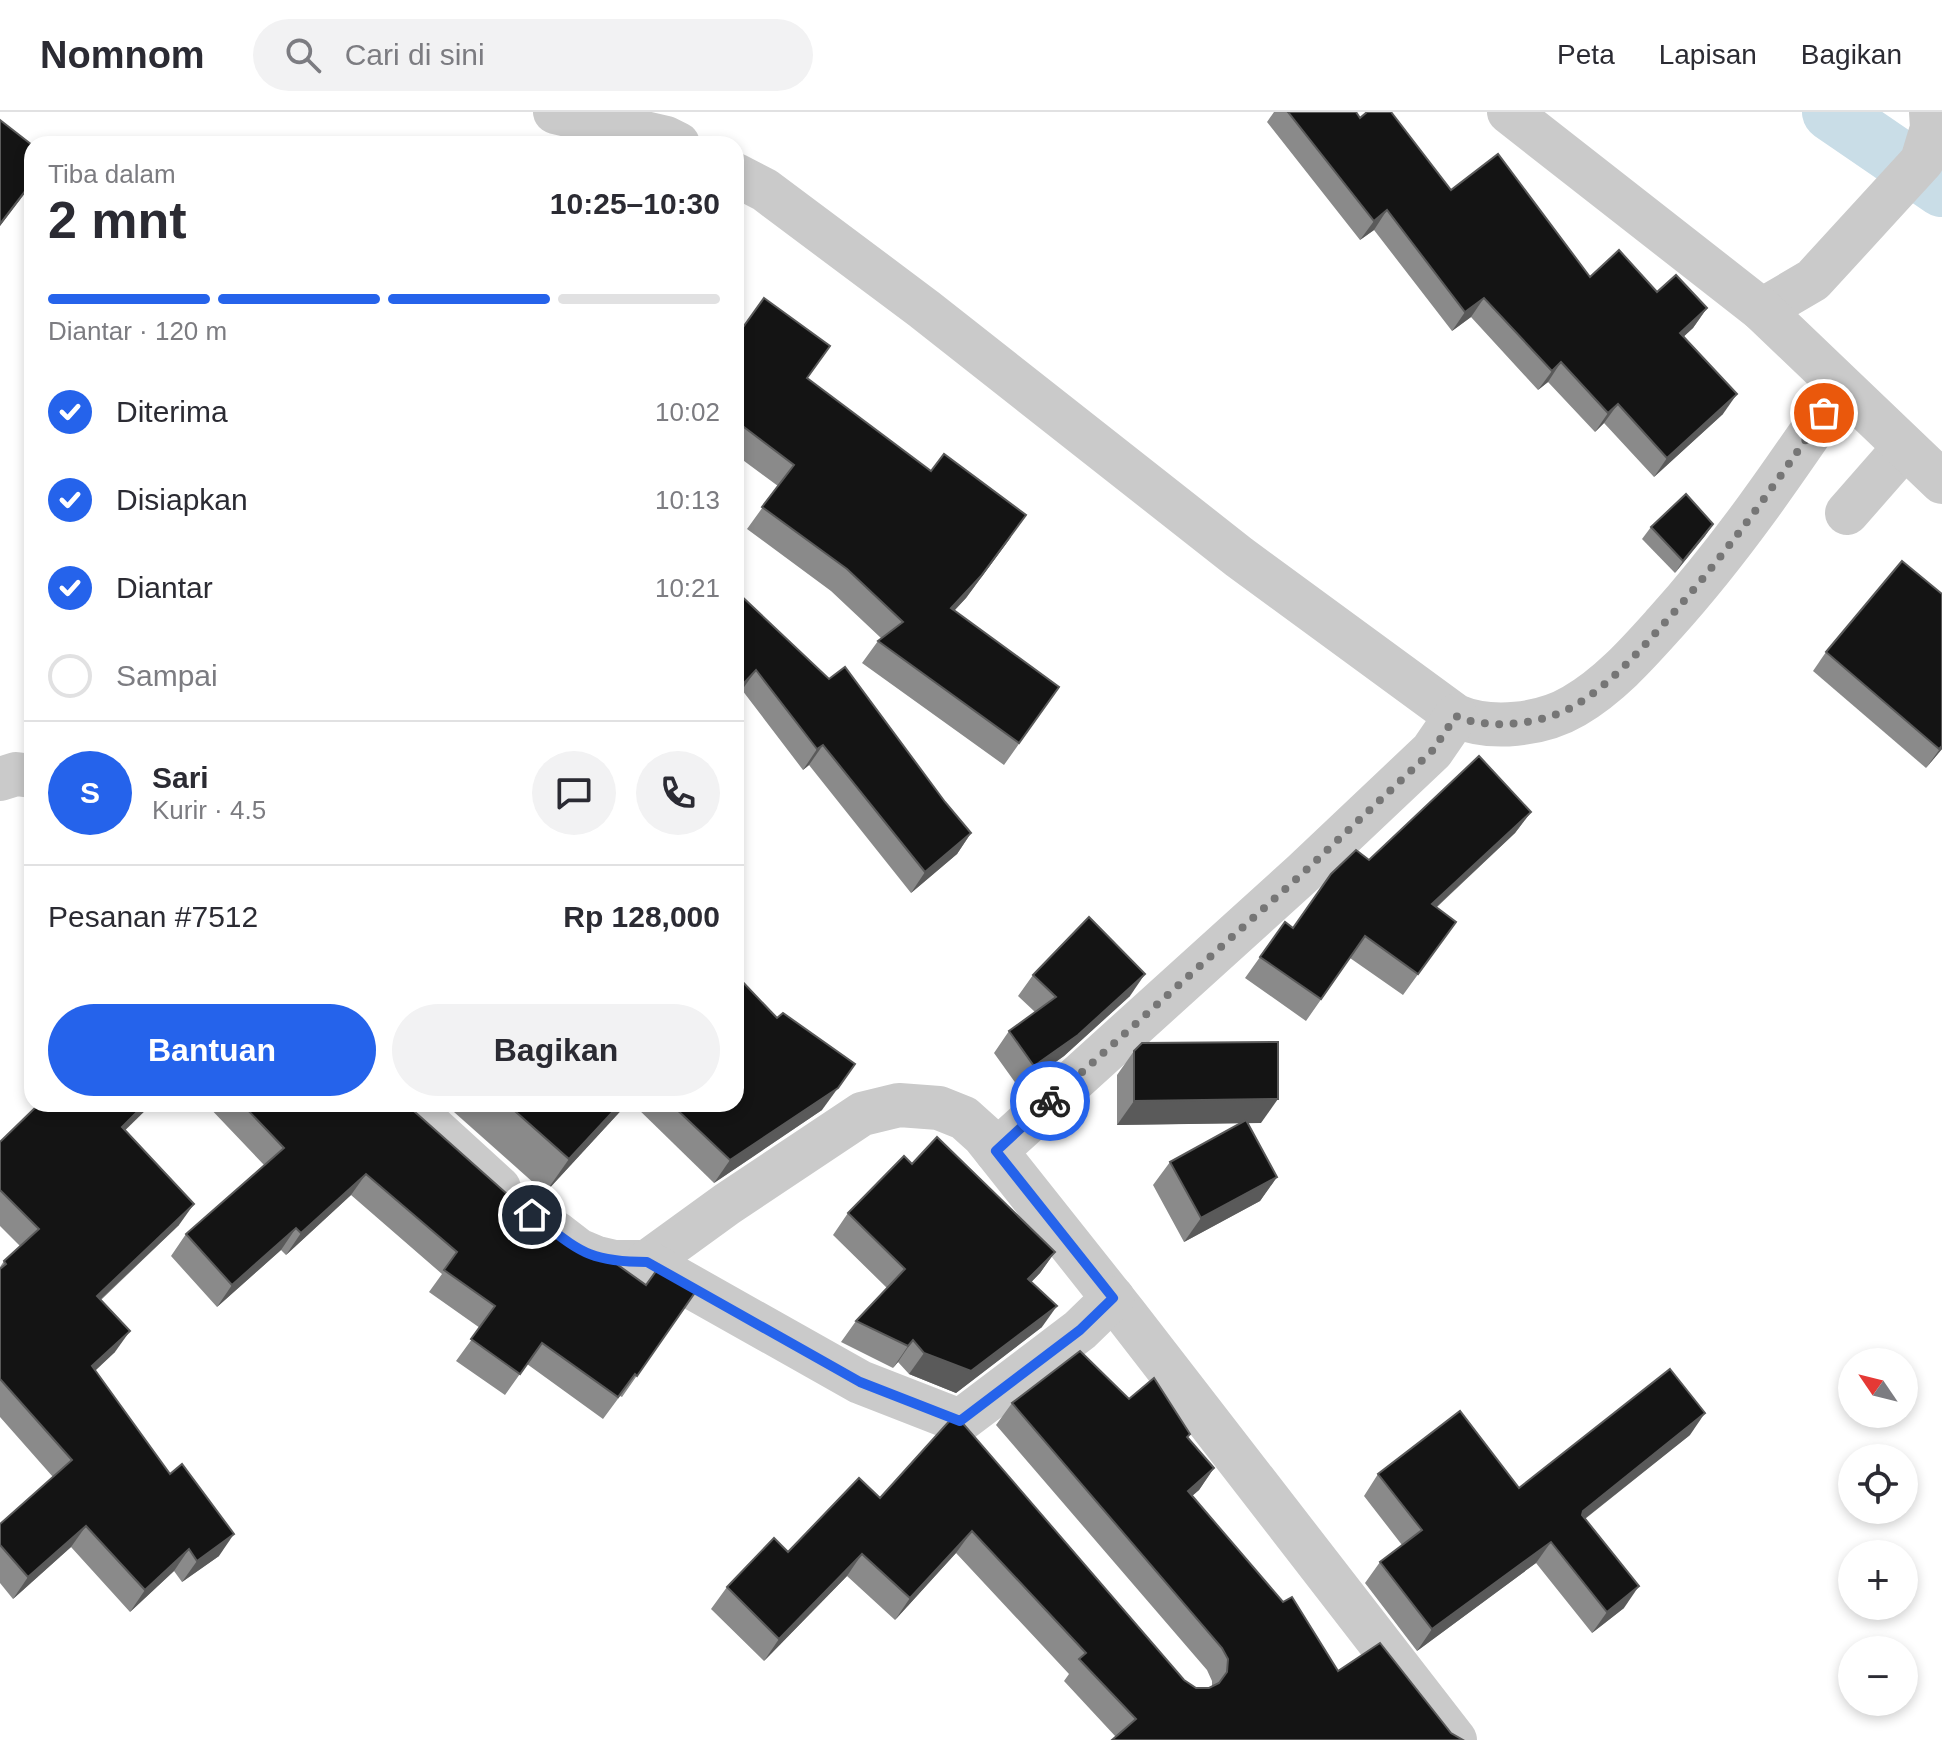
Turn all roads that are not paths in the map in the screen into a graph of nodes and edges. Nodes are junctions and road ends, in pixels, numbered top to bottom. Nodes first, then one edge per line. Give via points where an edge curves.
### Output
1 (555, 112) edge
2 (1509, 112) edge
3 (1931, 112) edge
4 (657, 136) edge
5 (744, 179) edge
6 (1762, 310) junction
7 (1841, 388) junction
8 (1904, 448) junction
9 (1942, 482) edge
10 (1847, 513) dead end
11 (1456, 716) junction
12 (24, 775) edge
13 (0, 779) edge
14 (416, 1112) edge
15 (996, 1151) junction
16 (647, 1262) junction
17 (1113, 1298) junction
18 (1455, 1740) edge

1 - 4 street
2 - 6 street
3 - 6 street via 1922,161 1813,280
5 - 11 street
6 - 7 street
7 - 8 street
7 - 11 street via 1755,514 1626,666 1573,707 1521,724 1473,724
8 - 9 street
8 - 10 street
11 - 15 street via 1432,751 1303,873
12 - 13 street
14 - 16 street via 509,1197 578,1250 614,1262
15 - 16 street via 964,1118 939,1108 899,1105 862,1114
15 - 17 street
16 - 17 street via 860,1382 970,1433
17 - 18 street

